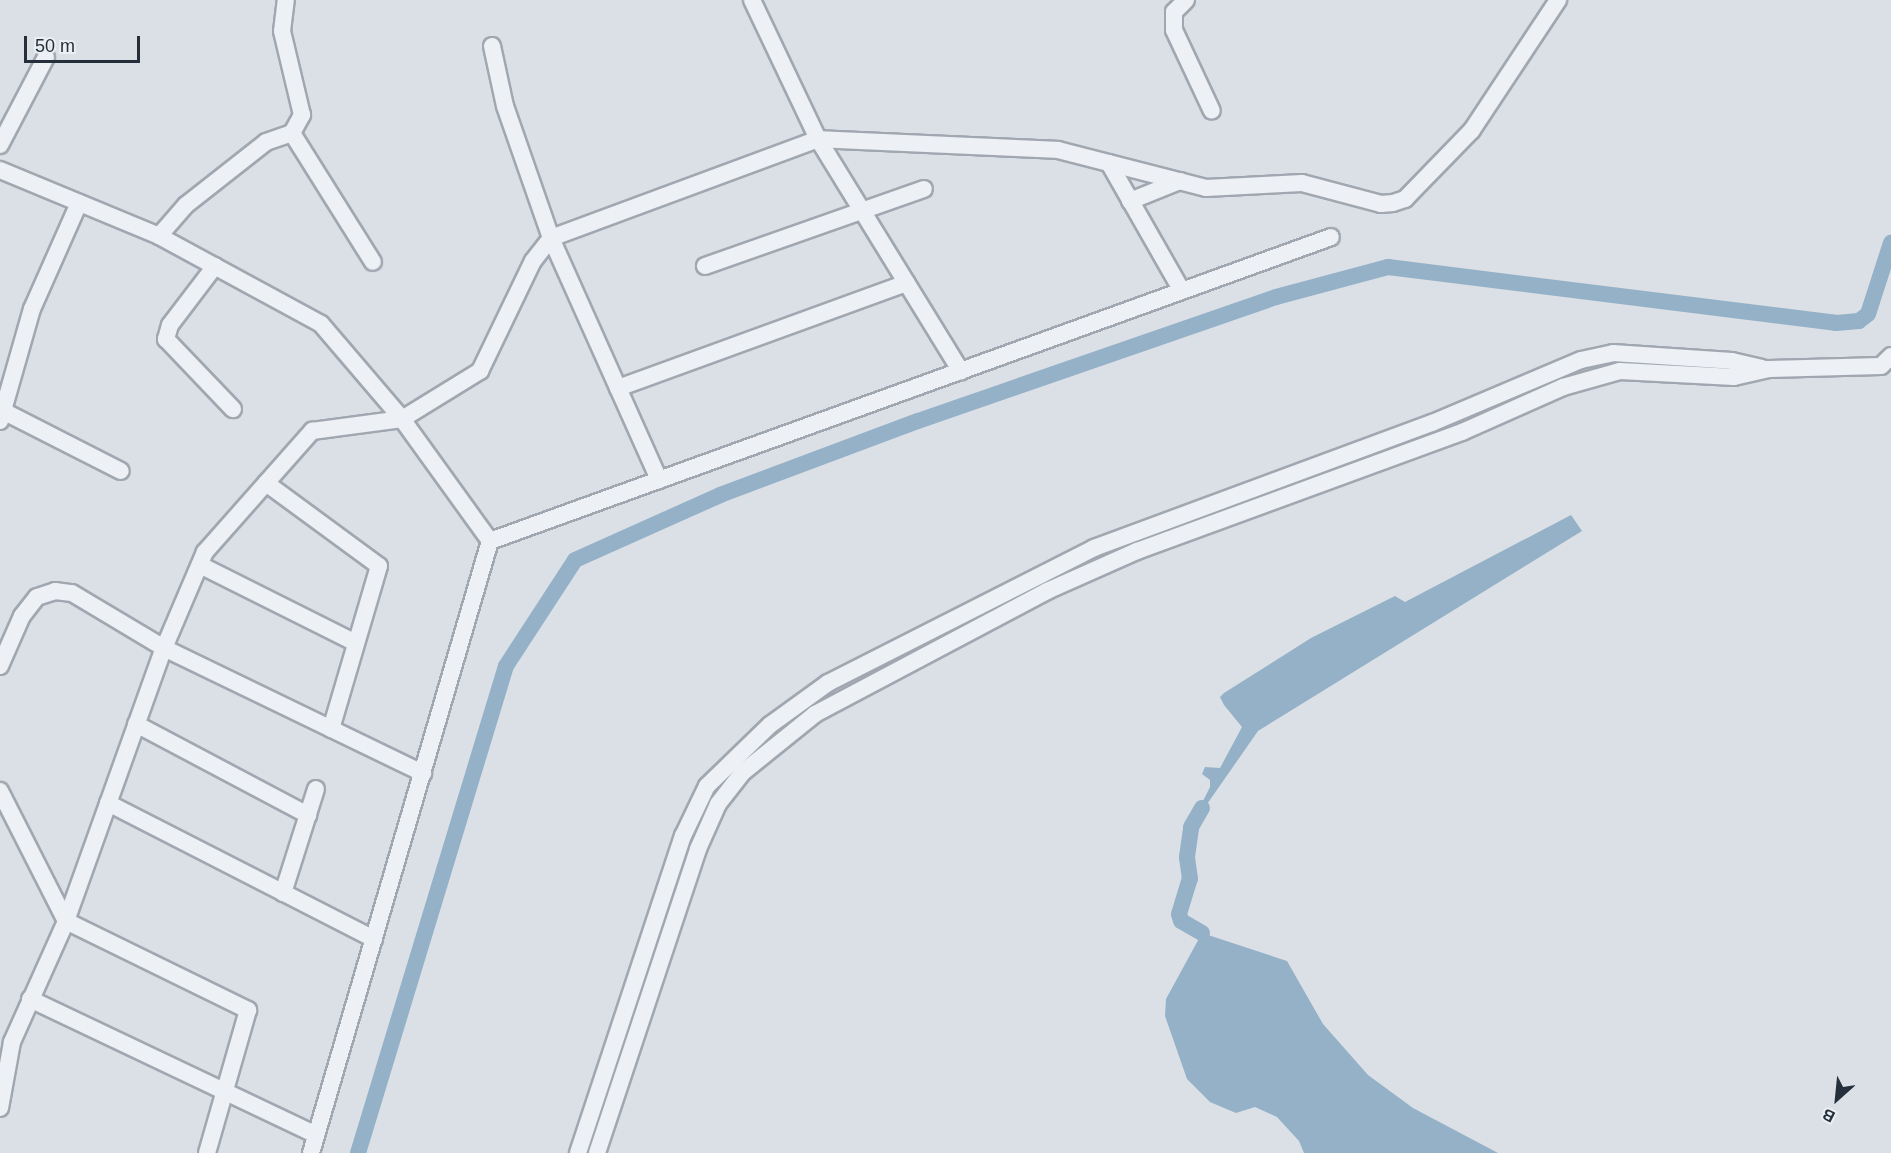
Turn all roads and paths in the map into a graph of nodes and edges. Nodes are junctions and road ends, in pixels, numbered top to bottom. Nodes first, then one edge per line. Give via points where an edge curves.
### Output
1 (286, 0) edge
2 (752, 0) edge
3 (1186, 0) edge
4 (1558, 0) edge
5 (492, 46) dead end
6 (46, 57) dead end
7 (1212, 111) dead end
8 (292, 133) junction
9 (818, 139) junction
10 (0, 145) edge
11 (1109, 163) junction
12 (0, 170) edge
13 (1180, 182) junction
14 (924, 189) dead end
15 (1130, 201) junction
16 (79, 203) junction
17 (862, 210) junction
18 (159, 236) junction
19 (1331, 237) dead end
20 (551, 238) junction
21 (373, 262) dead end
22 (215, 266) junction
23 (705, 266) dead end
24 (907, 283) junction
25 (1182, 291) junction
26 (1891, 356) edge
27 (1769, 369) junction
28 (961, 371) junction
29 (618, 388) junction
30 (233, 409) dead end
31 (2, 416) edge
32 (402, 418) junction
33 (1373, 444) junction
34 (1380, 461) junction
35 (121, 471) dead end
36 (659, 480) junction
37 (266, 483) junction
38 (490, 542) junction
39 (200, 565) junction
40 (1027, 581) junction
41 (1036, 598) junction
42 (356, 643) junction
43 (164, 648) junction
44 (0, 666) edge
45 (136, 724) junction
46 (331, 729) junction
47 (423, 773) junction
48 (316, 789) dead end
49 (0, 790) edge
50 (108, 803) junction
51 (308, 815) junction
52 (666, 888) junction
53 (284, 893) junction
54 (683, 895) junction
55 (66, 921) junction
56 (374, 939) junction
57 (30, 999) junction
58 (224, 1091) junction
59 (0, 1108) edge
60 (316, 1135) junction
61 (207, 1153) edge
62 (311, 1153) edge
63 (578, 1153) edge
64 (597, 1153) edge

1 - 8 street via 282,31 302,115
2 - 9 street
3 - 7 street via 1174,12 1174,30
4 - 13 street via 1472,130 1405,199 1381,204 1302,183 1206,188
5 - 20 street via 505,106
6 - 10 street
8 - 18 street via 266,142 186,205
8 - 21 street
9 - 11 street via 1058,150
9 - 17 street
9 - 20 street
11 - 13 street
11 - 15 street
12 - 16 street
13 - 15 street
14 - 17 street
15 - 25 street
16 - 18 street
16 - 31 street via 32,309
17 - 23 street
17 - 24 street
18 - 22 street
19 - 25 street
20 - 29 street
20 - 32 street via 533,261 480,370
22 - 30 street via 170,325 166,339
22 - 32 street via 321,324
24 - 28 street
24 - 29 street
25 - 28 street
26 - 27 street via 1881,366
27 - 33 street via 1732,361 1613,353 1581,360
27 - 34 street via 1734,376 1620,371 1563,387 1462,432
28 - 36 street
29 - 36 street
31 - 35 street
32 - 37 street via 312,431
32 - 38 street
33 - 34 street
33 - 40 street via 1094,548
34 - 41 street via 1137,551
36 - 38 street
37 - 39 street via 206,552
37 - 42 street via 379,566
38 - 47 street
39 - 42 street
39 - 43 street
40 - 41 street
40 - 52 street via 828,683 770,725 707,786 683,836
41 - 54 street via 815,714 742,773 718,804
42 - 46 street
43 - 44 street via 72,593 55,591 37,597 22,616
43 - 45 street
43 - 46 street
45 - 50 street
45 - 51 street
46 - 47 street
47 - 56 street
48 - 51 street
49 - 55 street
50 - 53 street
50 - 55 street
51 - 53 street
52 - 54 street
52 - 63 street
53 - 56 street
54 - 64 street
55 - 57 street
55 - 58 street via 248,1010
56 - 60 street
57 - 58 street
57 - 59 street via 12,1042
58 - 60 street
58 - 61 street
60 - 62 street

